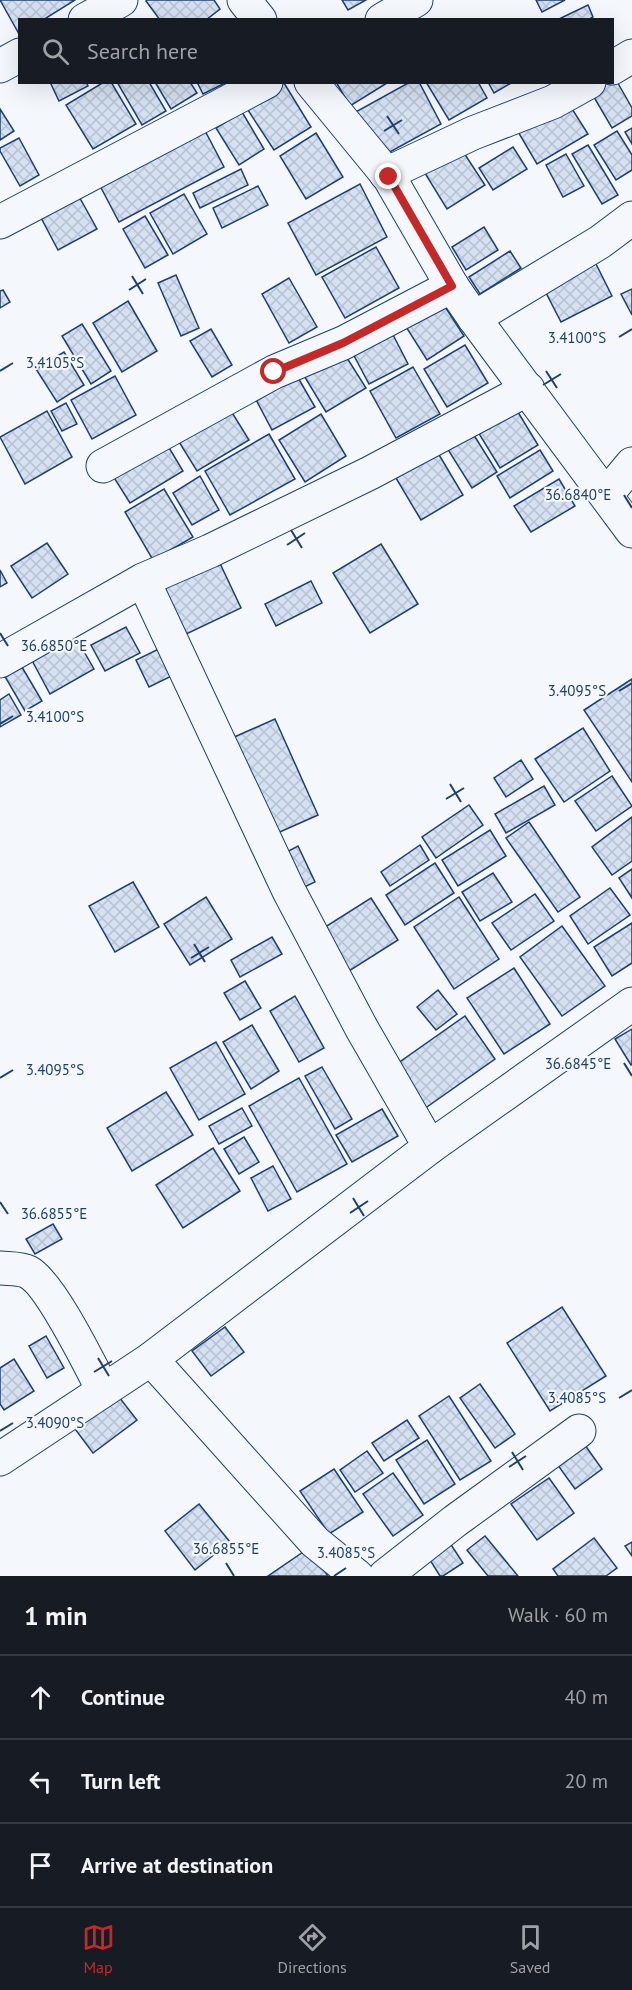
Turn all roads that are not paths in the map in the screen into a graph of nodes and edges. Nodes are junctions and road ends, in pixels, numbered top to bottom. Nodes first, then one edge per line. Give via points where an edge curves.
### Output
1 (121, 0) edge
2 (244, 0) edge
3 (414, 1) edge
4 (89, 18) edge
5 (258, 18) edge
6 (385, 18) edge
7 (18, 56) edge
8 (632, 56) edge
9 (0, 66) edge
10 (614, 67) edge
11 (262, 84) edge
12 (313, 84) edge
13 (585, 84) edge
14 (386, 174) junction
15 (632, 218) edge
16 (0, 222) edge
17 (452, 286) junction
18 (474, 318) junction
19 (528, 389) junction
20 (632, 464) edge
21 (103, 466) dead end
22 (606, 495) junction
23 (632, 531) edge
24 (143, 580) junction
25 (0, 662) edge
26 (632, 1004) edge
27 (430, 1147) junction
28 (0, 1268) edge
29 (151, 1359) junction
30 (104, 1390) junction
31 (579, 1431) dead end
32 (0, 1459) edge
33 (357, 1576) edge
34 (386, 1576) edge

1 - 4 street
2 - 5 street
3 - 6 street
7 - 9 street
8 - 10 street
11 - 16 street
12 - 14 street
13 - 14 street via 553,102 473,133
14 - 17 street
15 - 18 street via 600,242
17 - 18 street
17 - 21 street via 343,343 274,372
18 - 19 street
19 - 22 street
19 - 24 street via 370,473
20 - 22 street
22 - 23 street
24 - 25 street
24 - 27 street via 289,891
26 - 27 street
27 - 29 street
28 - 30 street via 27,1271 38,1280
29 - 30 street
29 - 33 street via 315,1542
30 - 32 street
31 - 34 street

